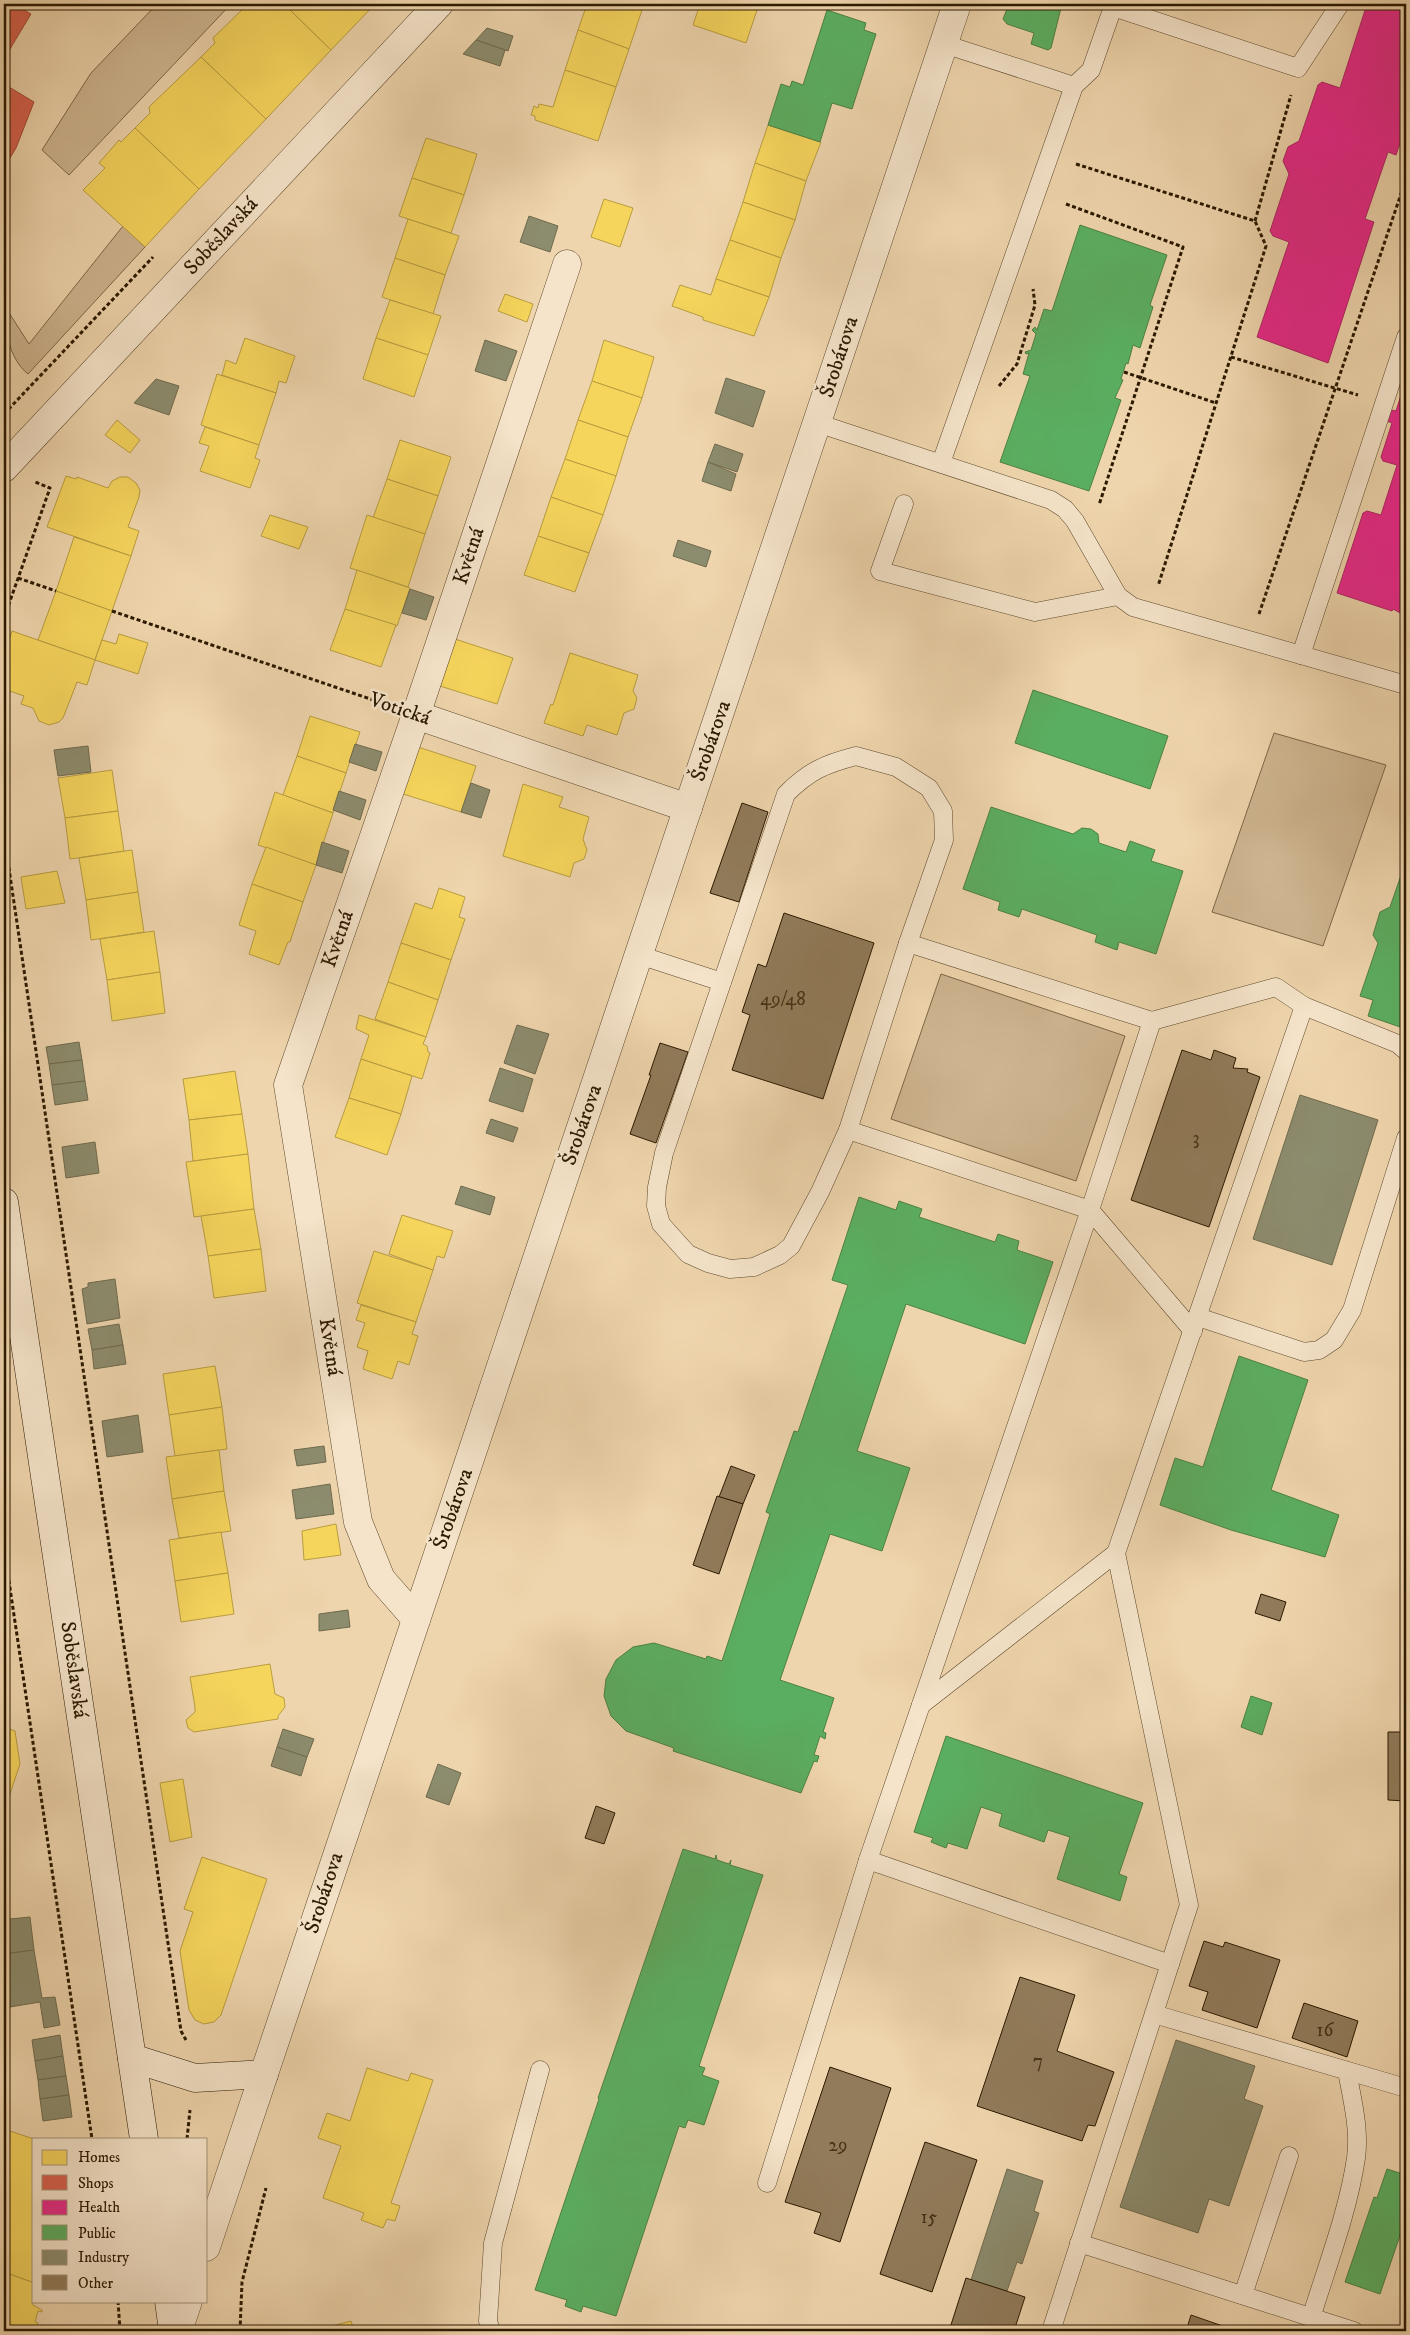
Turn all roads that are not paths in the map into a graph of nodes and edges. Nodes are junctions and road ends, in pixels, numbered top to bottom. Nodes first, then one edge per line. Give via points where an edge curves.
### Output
1 (439, 4) edge
2 (957, 4) edge
3 (1340, 4) edge
4 (1114, 6) edge
5 (944, 44) junction
6 (1074, 86) junction
7 (567, 264) dead end
8 (1406, 337) edge
9 (818, 423) junction
10 (941, 463) junction
11 (4, 468) edge
12 (904, 504) dead end
13 (1118, 596) junction
14 (1301, 655) junction
15 (1406, 685) edge
16 (416, 715) junction
17 (688, 808) junction
18 (908, 943) junction
19 (639, 955) junction
20 (722, 982) junction
21 (1304, 1006) junction
22 (1152, 1021) junction
23 (1406, 1051) edge
24 (848, 1130) junction
25 (1406, 1138) edge
26 (4, 1202) edge
27 (1090, 1210) junction
28 (1195, 1324) junction
29 (1116, 1553) junction
30 (416, 1619) junction
31 (921, 1705) junction
32 (868, 1860) junction
33 (1170, 1964) junction
34 (1154, 2014) junction
35 (132, 2058) junction
36 (540, 2070) dead end
37 (1347, 2071) junction
38 (264, 2074) junction
39 (1406, 2088) edge
40 (144, 2138) edge
41 (1289, 2156) dead end
42 (767, 2183) dead end
43 (208, 2240) edge
44 (1079, 2243) junction
45 (1243, 2295) junction
46 (168, 2302) edge
47 (188, 2302) edge
48 (1311, 2318) junction
49 (173, 2331) edge
50 (178, 2331) edge
51 (491, 2331) edge
52 (1051, 2331) edge
53 (1354, 2331) edge

1 - 11 street, Soběslavská
2 - 5 street, Šrobárova
3 - 4 lane via 1298,68
4 - 6 lane via 1091,70
5 - 6 lane
5 - 9 street, Šrobárova
6 - 10 lane
7 - 16 street, Květná
8 - 14 lane
9 - 10 lane
9 - 17 street, Šrobárova
10 - 13 lane via 1051,500 1064,509
12 - 13 lane via 880,571 1035,612
13 - 14 lane via 1133,607
14 - 15 lane
16 - 17 street, Votická
16 - 30 street, Květná via 288,1085 358,1522 381,1579
17 - 19 street, Šrobárova
18 - 20 lane via 944,840 943,810 929,788 912,776 896,767 856,756 821,766 802,777 786,794
18 - 22 lane
18 - 24 lane
19 - 20 lane
19 - 30 street, Šrobárova
20 - 24 lane via 664,1153 656,1206 666,1230 688,1254 730,1269 754,1267 780,1255 791,1246 801,1229
21 - 22 lane via 1276,987
21 - 23 lane via 1398,1044
21 - 28 lane
22 - 27 lane
24 - 27 lane
25 - 28 lane via 1352,1310 1334,1340 1319,1350 1304,1352
26 - 35 street, Soběslavská
27 - 28 lane
27 - 31 lane
28 - 29 lane
29 - 31 lane
29 - 33 lane via 1189,1905
30 - 38 street, Šrobárova
31 - 32 lane
32 - 33 lane
32 - 42 lane
33 - 34 lane
34 - 37 lane
34 - 44 lane
35 - 38 street via 195,2078
35 - 40 street, Soběslavská
36 - 51 lane via 492,2243 488,2321
37 - 39 lane
37 - 48 lane via 1356,2124 1356,2158
38 - 43 street, Šrobárova
41 - 45 lane
44 - 45 lane
44 - 52 lane
45 - 48 lane
46 - 49 street
47 - 50 street
48 - 53 lane

